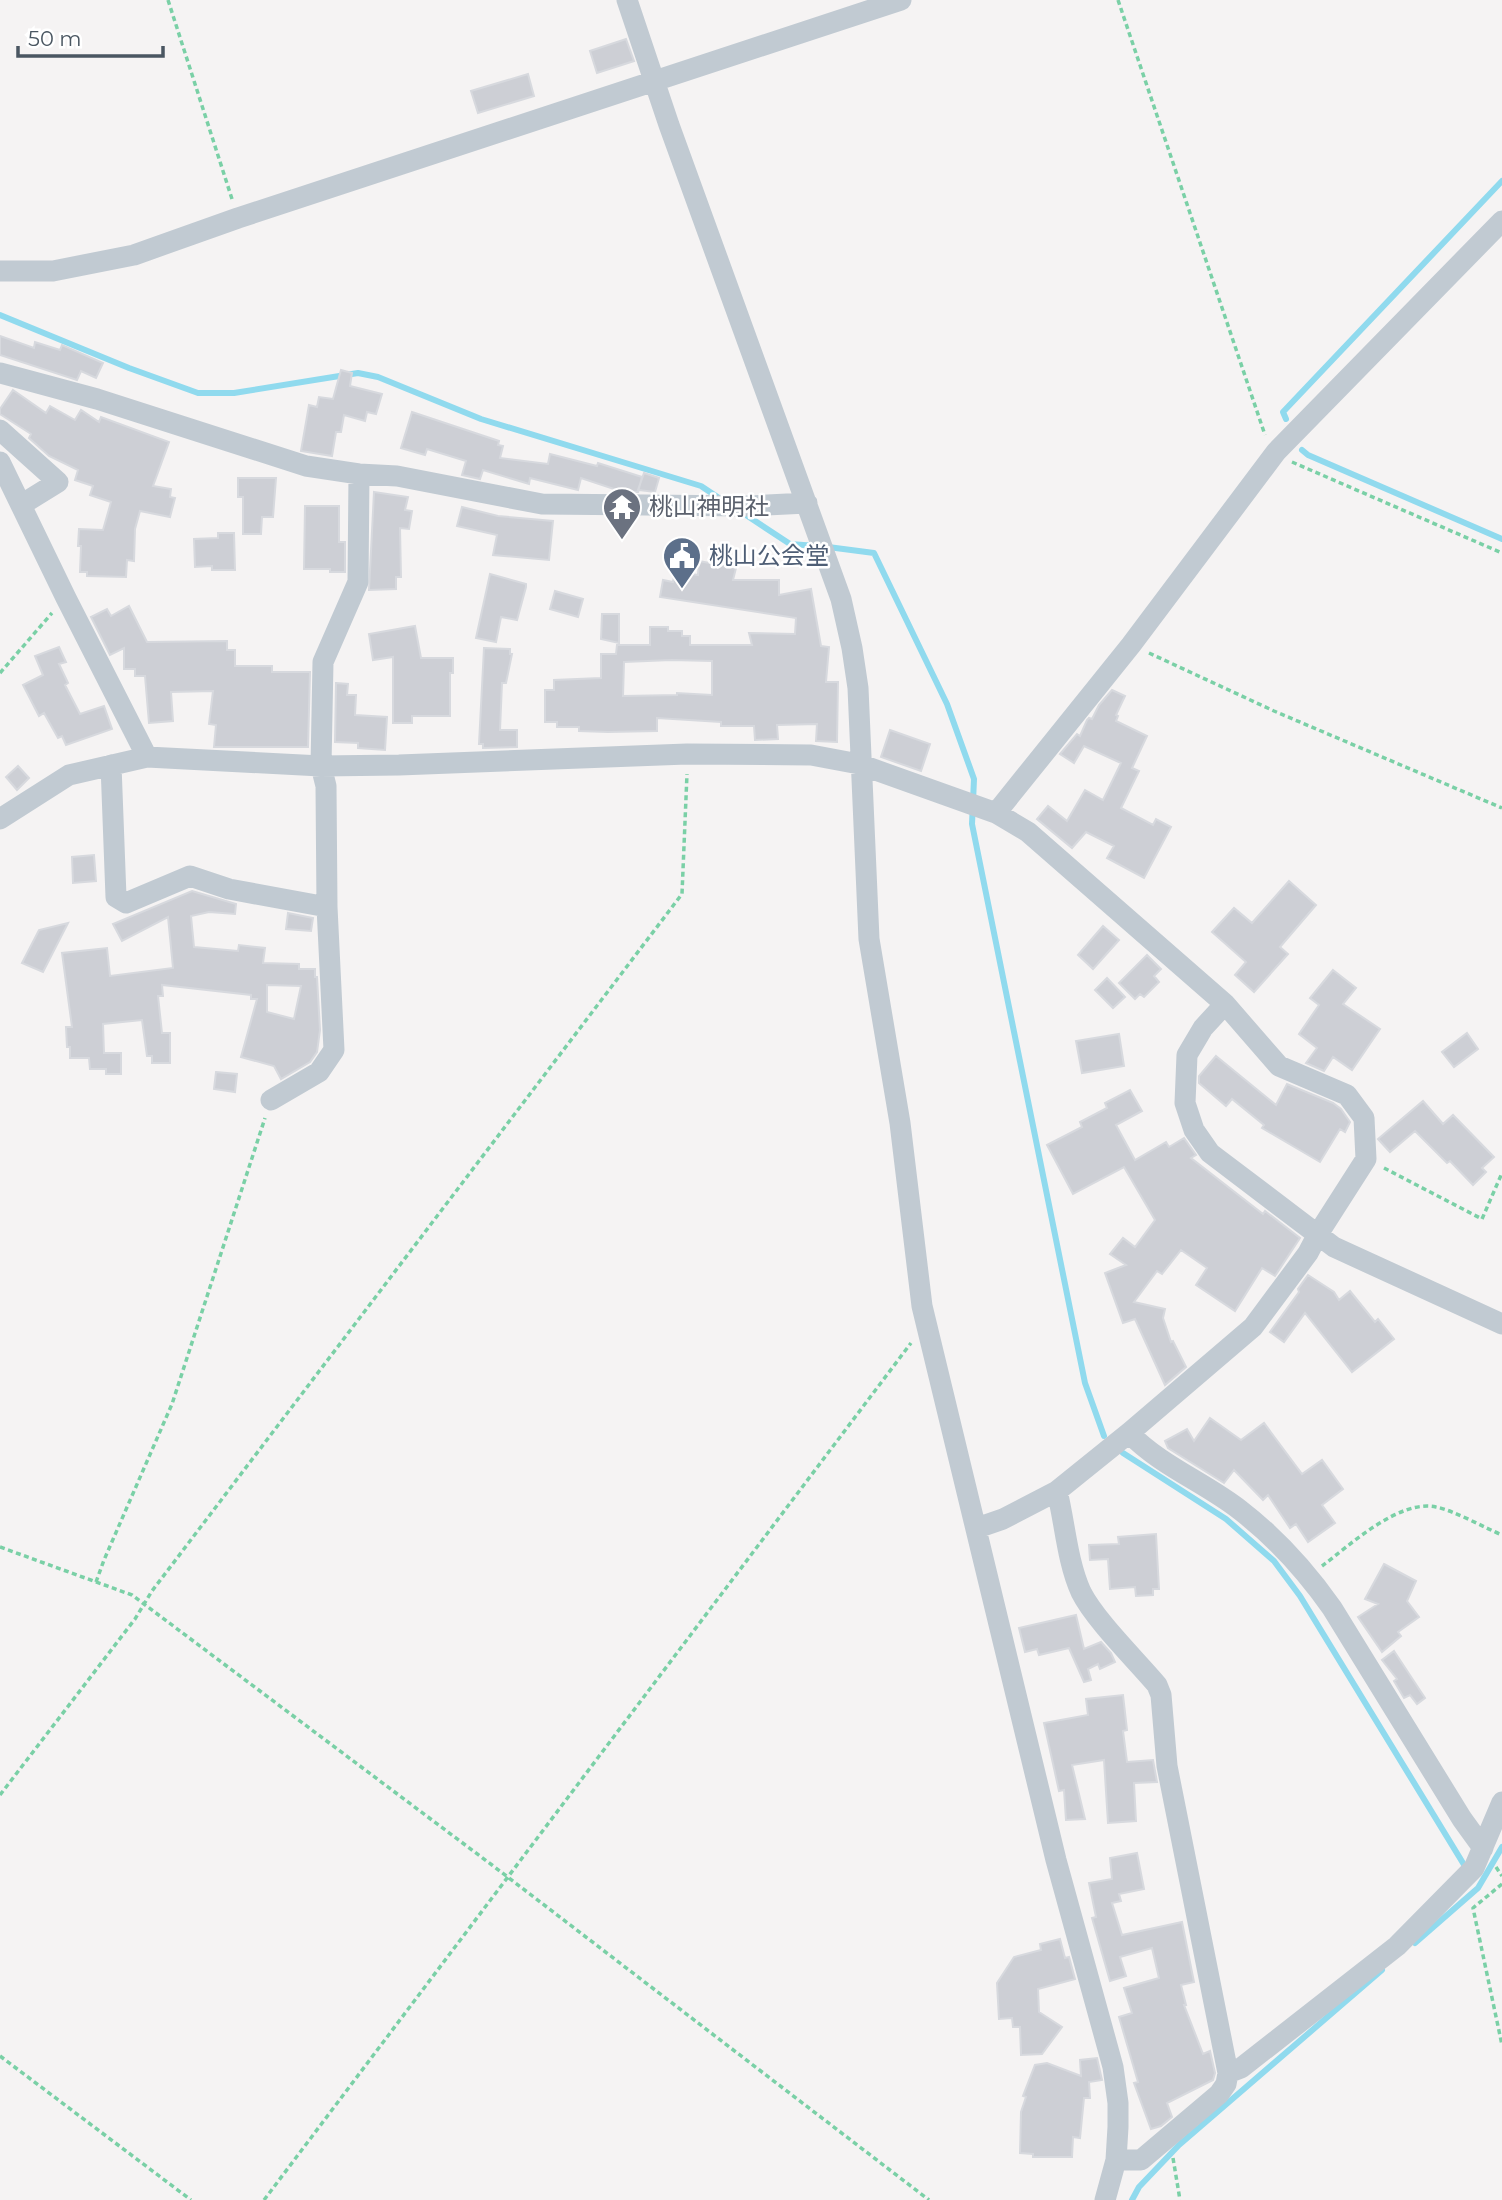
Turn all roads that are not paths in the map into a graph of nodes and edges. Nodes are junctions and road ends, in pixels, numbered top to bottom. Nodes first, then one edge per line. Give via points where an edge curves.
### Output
1 (627, 0) edge
2 (901, 0) edge
3 (655, 83) junction
4 (1502, 221) edge
5 (0, 271) edge
6 (0, 373) edge
7 (0, 430) edge
8 (0, 462) edge
9 (359, 474) junction
10 (807, 503) junction
11 (20, 505) junction
12 (147, 757) junction
13 (859, 764) junction
14 (111, 765) junction
15 (321, 766) junction
16 (996, 813) junction
17 (0, 819) edge
18 (327, 907) junction
19 (1225, 1004) junction
20 (271, 1100) road end
21 (1318, 1234) junction
22 (1502, 1324) edge
23 (1129, 1433) junction
24 (1057, 1491) junction
25 (976, 1528) junction
26 (1502, 1802) edge
27 (1483, 1847) junction
28 (1228, 2073) junction
29 (1116, 2160) junction
30 (1105, 2200) edge

1 - 3 street
2 - 3 street
3 - 5 street via 134,255 53,271
3 - 10 street
4 - 16 street via 1276,452 1131,645
6 - 9 street via 306,466
7 - 11 street via 58,482
8 - 11 street
9 - 10 street via 397,476 542,504
9 - 15 street via 358,582 323,663
10 - 13 street via 841,599 852,648 858,688
11 - 12 street
12 - 14 street
12 - 15 street
13 - 15 street via 811,754 687,754
13 - 16 street
13 - 25 street via 869,939 900,1123 926,1326
14 - 17 street via 69,775
14 - 18 street via 116,897 126,903 190,876 229,890
15 - 18 street via 326,786
16 - 19 street via 1028,832
18 - 20 street via 334,1050 319,1072
19 - 21 street via 1187,1055 1185,1103 1194,1130 1210,1153
19 - 21 street via 1279,1066 1347,1094 1364,1118 1366,1159
21 - 22 street via 1334,1247
21 - 23 street via 1253,1327
23 - 24 street
23 - 27 street via 1146,1451 1239,1509 1309,1575
24 - 25 street
24 - 28 street via 1081,1591 1161,1695 1167,1766
25 - 29 street via 1056,1860 1113,2067 1118,2103
26 - 27 street
27 - 28 street via 1474,1868 1397,1946 1241,2068
28 - 29 street via 1219,2094 1141,2160
29 - 30 street

